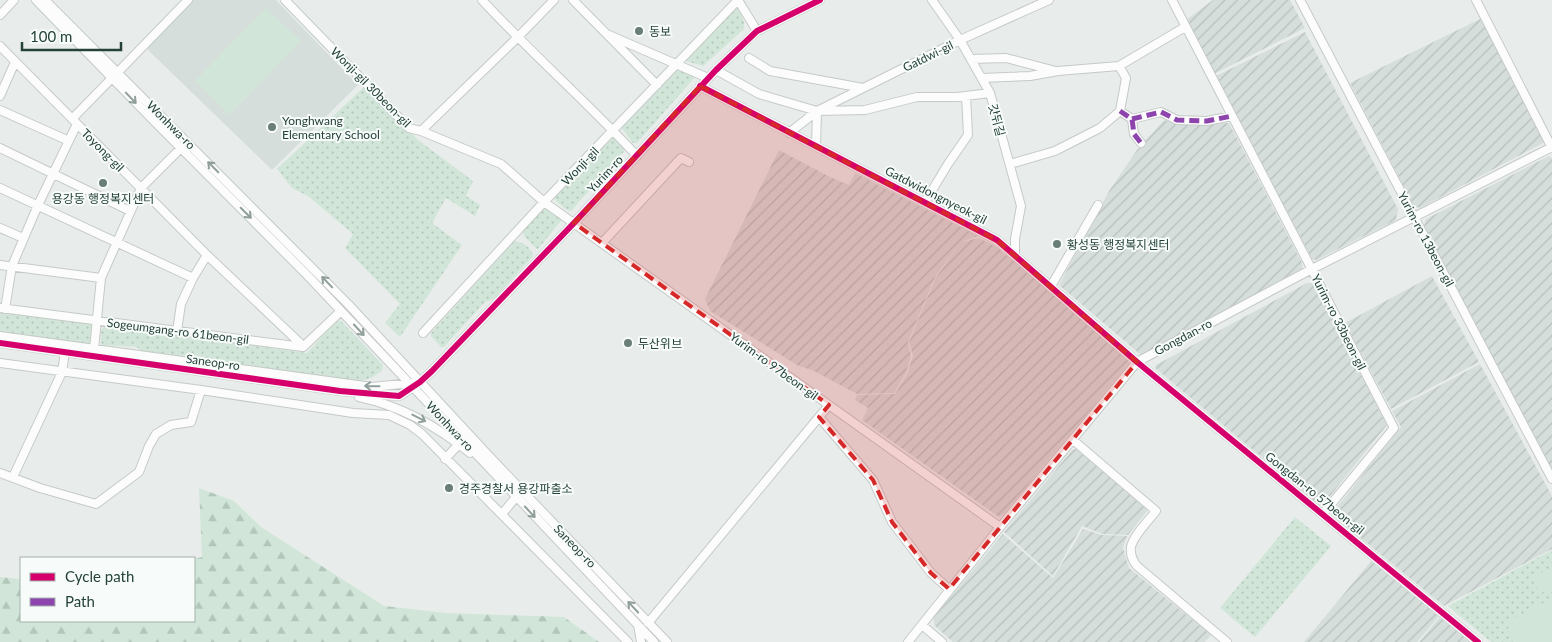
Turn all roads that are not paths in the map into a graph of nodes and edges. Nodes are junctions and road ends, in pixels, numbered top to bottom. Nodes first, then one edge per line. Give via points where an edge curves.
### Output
1 (14, 0) edge
2 (36, 0) edge
3 (45, 0) edge
4 (188, 0) edge
5 (285, 0) edge
6 (482, 0) edge
7 (554, 0) edge
8 (573, 0) edge
9 (738, 0) edge
10 (820, 0) edge
11 (932, 0) edge
12 (1049, 0) edge
13 (1172, 0) edge
14 (1300, 0) edge
15 (1476, 0) edge
16 (1039, 2) edge
17 (0, 15) edge
18 (1185, 26) junction
19 (757, 31) junction
20 (605, 33) junction
21 (517, 38) junction
22 (960, 40) junction
23 (0, 46) edge
24 (749, 58) dead end
25 (971, 59) junction
26 (15, 62) junction
27 (677, 64) junction
28 (1119, 66) junction
29 (716, 70) junction
30 (1058, 71) junction
31 (115, 75) junction
32 (708, 78) junction
33 (982, 78) junction
34 (657, 85) junction
35 (700, 86) junction
36 (863, 88) junction
37 (990, 93) junction
38 (0, 96) edge
39 (966, 96) junction
40 (0, 110) edge
41 (817, 111) junction
42 (1120, 111) junction
43 (1232, 116) junction
44 (1132, 119) junction
45 (75, 122) junction
46 (613, 130) junction
47 (421, 131) junction
48 (790, 133) junction
49 (69, 140) junction
50 (1141, 143) dead end
51 (816, 146) junction
52 (1552, 147) edge
53 (0, 148) edge
54 (181, 148) junction
55 (637, 156) junction
56 (689, 162) dead end
57 (1010, 164) junction
58 (53, 173) junction
59 (0, 188) edge
60 (141, 188) junction
61 (544, 202) junction
62 (925, 202) junction
63 (38, 205) junction
64 (1098, 205) dead end
65 (130, 211) junction
66 (1414, 217) junction
67 (574, 224) junction
68 (0, 228) edge
69 (23, 238) junction
70 (116, 243) junction
71 (602, 243) junction
72 (1015, 254) junction
73 (207, 255) junction
74 (0, 265) edge
75 (12, 266) junction
76 (1312, 269) junction
77 (101, 278) junction
78 (193, 278) junction
79 (1051, 286) junction
80 (3, 308) edge
81 (341, 311) junction
82 (97, 320) junction
83 (178, 331) junction
84 (423, 333) dead end
85 (0, 336) edge
86 (0, 343) edge
87 (303, 346) junction
88 (94, 349) junction
89 (64, 352) junction
90 (1137, 362) junction
91 (0, 364) edge
92 (62, 372) junction
93 (420, 382) junction
94 (411, 385) junction
95 (201, 390) junction
96 (340, 391) junction
97 (355, 396) junction
98 (383, 403) junction
99 (828, 405) junction
100 (364, 413) junction
101 (819, 417) junction
102 (1073, 440) junction
103 (459, 444) junction
104 (445, 459) junction
105 (0, 472) edge
106 (13, 477) junction
107 (497, 477) junction
108 (1552, 479) edge
109 (516, 497) junction
110 (502, 514) junction
111 (1323, 514) junction
112 (1000, 527) junction
113 (949, 589) junction
114 (648, 623) junction
115 (638, 625) junction
116 (922, 625) junction
117 (628, 642) edge
118 (641, 642) edge
119 (654, 642) edge
120 (667, 642) edge
121 (908, 642) edge
122 (942, 642) edge
123 (1227, 642) edge
124 (1478, 642) edge

1 - 17 street
2 - 31 street, Wonhwa-ro
3 - 31 street, Wonhwa-ro
4 - 31 street
5 - 47 street, Wonji-gil 30beon-gil via 409,128
6 - 21 street
7 - 21 street
8 - 20 street
9 - 19 street
9 - 27 street, Wonji-gil
10 - 19 street, Yurim-ro
11 - 22 street, 갓뒤길
12 - 16 street, Gatdwi-gil
13 - 18 street, Yurim-ro 33beon-gil
14 - 66 street, Yurim-ro 13beon-gil
15 - 52 street
16 - 22 street, Gatdwi-gil
18 - 28 street
18 - 43 street, Yurim-ro 33beon-gil
19 - 29 street, Yurim-ro
20 - 27 street
20 - 34 street
21 - 46 street
21 - 47 street
22 - 25 street, 갓뒤길
22 - 36 street, Gatdwi-gil
23 - 26 street, Toyong-gil
24 - 36 street via 770,71
25 - 30 street, Gatdwi-gil via 1006,58
25 - 33 street, 갓뒤길
26 - 38 street
26 - 45 street, Toyong-gil
27 - 32 street
27 - 34 street, Wonji-gil
28 - 30 street
28 - 42 street via 1126,78
29 - 32 street, Yurim-ro
29 - 41 street via 759,94
30 - 33 street
31 - 45 street
31 -> 54 street, Wonhwa-ro
93 -> 31 street, Wonhwa-ro via 348,304
32 - 35 street, Yurim-ro
33 - 37 street, 갓뒤길
34 - 46 street, Wonji-gil
35 - 48 street, Gatdwidongnyeok-gil
35 - 55 street, Yurim-ro
36 - 41 street, Gatdwi-gil
37 - 39 street
37 - 57 street, 갓뒤길
39 - 41 street via 917,97 865,110
39 - 62 street via 968,135
40 - 49 street
41 - 48 street, Gatdwi-gil
41 - 51 street
42 - 44 street
42 - 57 street via 1100,128 1056,151
43 - 44 street via 1178,120 1160,112
43 - 76 street, Yurim-ro 33beon-gil
44 - 50 street via 1134,134
45 - 49 street
45 - 60 street, Toyong-gil
46 - 55 street
46 - 61 street, Wonji-gil
47 - 61 street, Wonji-gil 30beon-gil via 501,164
48 - 51 street, Gatdwidongnyeok-gil
49 - 58 street
51 - 62 street, Gatdwidongnyeok-gil
52 - 66 street, Gongdan-ro
53 - 58 street
54 - 60 street, Wonhwa-ro
54 -> 81 street, Wonhwa-ro
55 - 67 street, Yurim-ro
56 - 71 street via 681,158
57 - 72 street, 갓뒤길 via 1021,206
58 - 63 street
58 - 65 street
59 - 63 street
60 - 65 street, Wonhwa-ro
60 - 73 street, Toyong-gil
61 - 67 street, Wonji-gil 30beon-gil
61 - 84 street, Wonji-gil
62 - 72 street, Gatdwidongnyeok-gil via 997,240
63 - 69 street
63 - 70 street
64 - 79 street
65 - 70 street, Wonhwa-ro
66 - 76 street, Gongdan-ro
66 - 108 street, Yurim-ro 13beon-gil
67 - 71 street, Yurim-ro 97beon-gil
67 - 93 street, Yurim-ro
68 - 69 street
69 - 75 street
70 - 77 street, Wonhwa-ro
70 - 78 street
71 - 99 street, Yurim-ro 97beon-gil
72 - 79 street, Gatdwidongnyeok-gil
73 - 78 street
73 - 87 street, Toyong-gil
74 - 75 street
75 - 77 street
75 - 80 street
76 - 90 street, Gongdan-ro
76 - 111 street, Yurim-ro 33beon-gil via 1394,428
77 - 82 street, Wonhwa-ro
78 - 83 street via 181,304
79 - 90 street, Gatdwidongnyeok-gil
80 - 82 street, Sogeumgang-ro 61beon-gil
81 - 87 street
81 -> 94 street, Wonhwa-ro
82 - 83 street, Sogeumgang-ro 61beon-gil
82 - 88 street, Wonhwa-ro
83 - 87 street, Sogeumgang-ro 61beon-gil
85 - 88 street, Saneop-ro
86 - 89 street, Saneop-ro
94 -> 88 street, Saneop-ro via 372,386
89 - 92 street
89 - 96 street, Saneop-ro
90 - 102 street, Gongdan-ro
90 - 111 street, Gongdan-ro 57beon-gil
91 - 92 street
92 - 95 street
92 - 106 street
93 - 94 street, Saneop-ro
114 -> 93 street, Saneop-ro
94 - 96 street, Saneop-ro via 399,396
94 - 107 street, Wonhwa-ro
95 - 100 street
95 - 106 street via 191,422 171,425 156,434 139,472 96,504
96 - 97 street
97 - 98 street
97 - 100 street via 362,403
98 - 100 street via 370,406
98 -> 103 street via 423,420
99 - 101 street, Yurim-ro 97beon-gil
99 - 112 street
100 - 104 street via 389,415 410,425
101 - 113 street, Yurim-ro 97beon-gil via 873,480 892,522 931,573
101 - 114 street
102 - 112 street, Gongdan-ro
102 - 123 street via 1156,511 1131,548 1137,566
103 - 104 street
103 - 107 street
104 - 110 street
105 - 106 street
107 - 109 street, Wonhwa-ro
109 - 110 street
109 -> 115 street, Wonhwa-ro
110 - 117 street
111 - 124 street, Gongdan-ro 57beon-gil
112 - 113 street, Gongdan-ro
113 - 116 street, Gongdan-ro
114 - 120 street, Saneop-ro
115 - 118 street
115 - 119 street, Wonhwa-ro
116 - 121 street, Gongdan-ro
116 - 122 street

